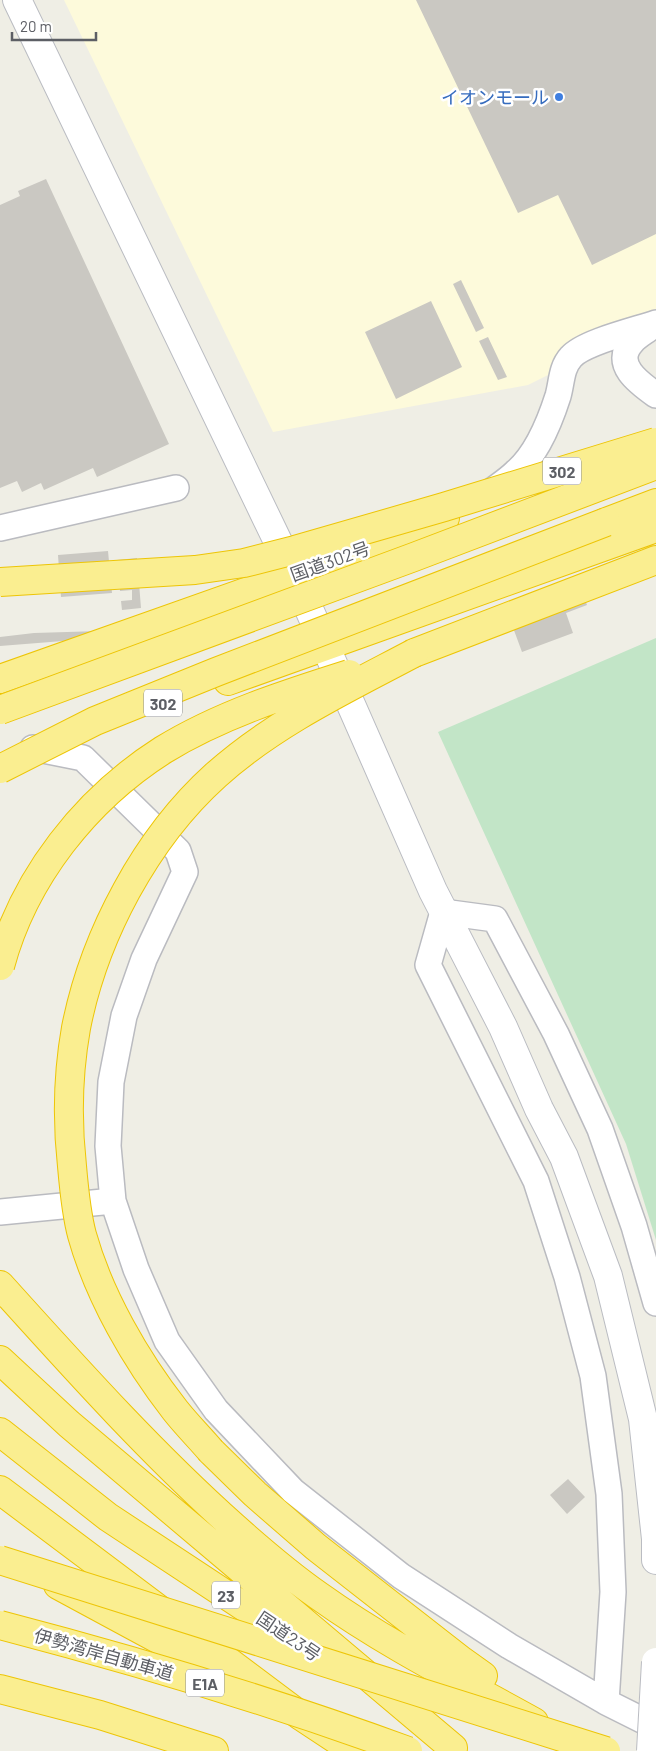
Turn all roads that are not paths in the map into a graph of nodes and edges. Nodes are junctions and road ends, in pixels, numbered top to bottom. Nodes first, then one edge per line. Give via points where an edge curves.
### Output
1 (17, 0) edge
2 (656, 323) edge
3 (656, 395) edge
4 (656, 432) edge
5 (656, 442) edge
6 (656, 465) edge
7 (176, 488) dead end
8 (656, 503) edge
9 (467, 510) junction
10 (0, 528) edge
11 (656, 528) edge
12 (656, 538) edge
13 (595, 549) junction
14 (656, 560) edge
15 (294, 575) junction
16 (0, 582) edge
17 (325, 647) junction
18 (414, 653) junction
19 (0, 679) edge
20 (0, 710) edge
21 (33, 748) junction
22 (0, 759) edge
23 (0, 769) edge
24 (443, 912) junction
25 (0, 966) edge
26 (113, 1201) junction
27 (0, 1212) edge
28 (0, 1285) edge
29 (656, 1303) edge
30 (0, 1360) edge
31 (0, 1432) edge
32 (0, 1490) edge
33 (656, 1539) edge
34 (0, 1554) edge
35 (0, 1560) edge
36 (656, 1560) edge
37 (0, 1625) edge
38 (656, 1662) edge
39 (0, 1689) edge
40 (606, 1702) junction
41 (301, 1716) junction
42 (656, 1727) edge
43 (455, 1750) edge
44 (214, 1751) edge
45 (354, 1751) edge
46 (408, 1751) edge
47 (586, 1751) edge
48 (593, 1751) edge
49 (606, 1751) edge
50 (651, 1751) edge

1 - 15 street
2 - 3 street via 632,342 626,352 625,364 638,382
2 - 9 street via 578,350 565,366 552,412 538,445 518,471
4 - 9 highway, 国道302号 / 302
5 - 16 highway, bridge via 435,510 244,562 195,570
6 - 20 highway, bridge
7 - 10 street
8 - 23 highway, bridge via 181,686 95,721
9 - 15 highway, 国道302号 / 302
11 - 13 highway, 302
12 - 13 street
13 - 17 highway, 302
14 - 18 highway
15 - 17 street
15 - 19 highway, 国道302号 / 302
17 - 21 highway, 302
17 - 24 street
18 - 25 highway, bridge via 258,705 164,750 131,773 98,801 68,834 44,868 5,948
18 - 48 highway, bridge via 329,698 254,745 216,775 182,809 151,849 106,934 88,981 76,1028 69,1082 69,1138 74,1187 82,1235 118,1322 175,1410 211,1451 255,1494 366,1587 462,1661
21 - 22 highway, 302
21 - 26 street via 83,758 178,851 184,872 144,959 124,1016 111,1082 108,1146
24 - 29 street via 496,919 556,1034 600,1129 634,1226
24 - 33 street via 503,1027 564,1157 608,1276 643,1419
24 - 40 street via 428,965 536,1181 567,1277 593,1376 609,1494 613,1582
26 - 27 street
26 - 40 street via 136,1269 167,1340 216,1410 293,1491 400,1576 509,1646
28 - 47 highway, bridge via 155,1452 270,1559 375,1633
30 - 43 highway via 69,1424
31 - 43 highway, 国道23号 / 23 via 108,1518
32 - 41 highway
33 - 36 street
34 - 41 highway
35 - 49 highway, bridge
37 - 46 highway, 伊勢湾岸自動車道 / E1A, bridge via 222,1688
38 - 50 street, bridge
39 - 44 highway via 100,1715
40 - 42 street
41 - 45 highway

